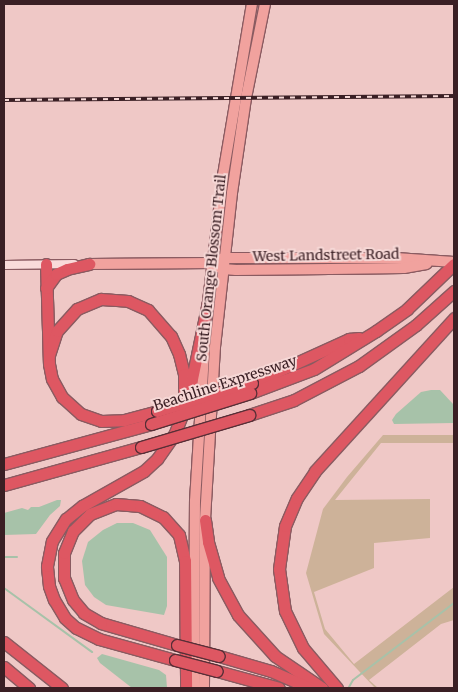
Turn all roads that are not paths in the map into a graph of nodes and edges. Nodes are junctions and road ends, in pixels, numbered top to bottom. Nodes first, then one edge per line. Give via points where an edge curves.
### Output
1 (252, 4) edge
2 (264, 4) edge
3 (249, 20) junction
4 (256, 48) junction
5 (224, 258) junction
6 (212, 263) junction
7 (450, 263) edge
8 (4, 264) edge
9 (46, 264) junction
10 (89, 264) junction
11 (223, 270) junction
12 (46, 288) junction
13 (454, 291) edge
14 (208, 302) junction
15 (454, 318) edge
16 (49, 355) junction
17 (251, 388) junction
18 (4, 464) edge
19 (4, 485) edge
20 (118, 486) junction
21 (205, 520) junction
22 (4, 642) edge
23 (4, 667) edge
24 (29, 688) edge
25 (62, 688) edge
26 (186, 688) edge
27 (194, 688) edge
28 (204, 688) edge
29 (279, 688) edge
30 (310, 688) edge
31 (322, 688) edge
32 (337, 688) edge

1 - 3 main road, South Orange Blossom Trail
2 - 4 main road, South Orange Blossom Trail
3 - 4 main road via 251,43
3 - 6 main road, South Orange Blossom Trail via 227,146
4 - 5 main road, South Orange Blossom Trail
5 - 6 main road, West Landstreet Road
5 - 7 main road, West Landstreet Road via 396,258
5 - 11 main road, South Orange Blossom Trail
6 - 10 main road, West Landstreet Road
6 - 11 main road
6 - 14 main road, South Orange Blossom Trail
7 - 11 main road, West Landstreet Road via 404,268
7 - 17 highway, Beachline Expressway via 436,282 406,309 366,338 314,369
8 - 9 street, West Landstreet Road
9 - 10 street, West Landstreet Road
9 - 12 highway
10 - 12 highway via 67,268 56,274
11 - 21 main road, South Orange Blossom Trail via 214,358
12 - 16 highway
13 - 19 highway, bridge via 359,366 294,400 249,416
14 - 20 highway via 187,403 178,428 153,463
14 - 27 main road, South Orange Blossom Trail via 196,480
15 - 32 highway via 315,471 297,498 286,526 279,569 285,611 303,648
16 - 17 highway, bridge via 51,374 59,393 72,408 101,421 112,422
16 - 20 highway via 54,336 68,316 81,306 101,299 138,305 160,321 170,336 179,354 184,381 178,417 156,454
17 - 18 highway, Beachline Expressway, bridge via 151,424
20 - 29 highway, bridge via 74,512 57,531 47,560 50,591 62,614 80,631 99,640
21 - 28 main road, South Orange Blossom Trail
21 - 31 highway via 216,572 238,615 279,659
22 - 25 highway
23 - 24 highway
26 - 30 highway, bridge via 185,560 179,535 163,517 140,506 116,504 90,514 73,531 64,553 64,578 73,600 84,613 101,623 177,645 219,656 277,673

